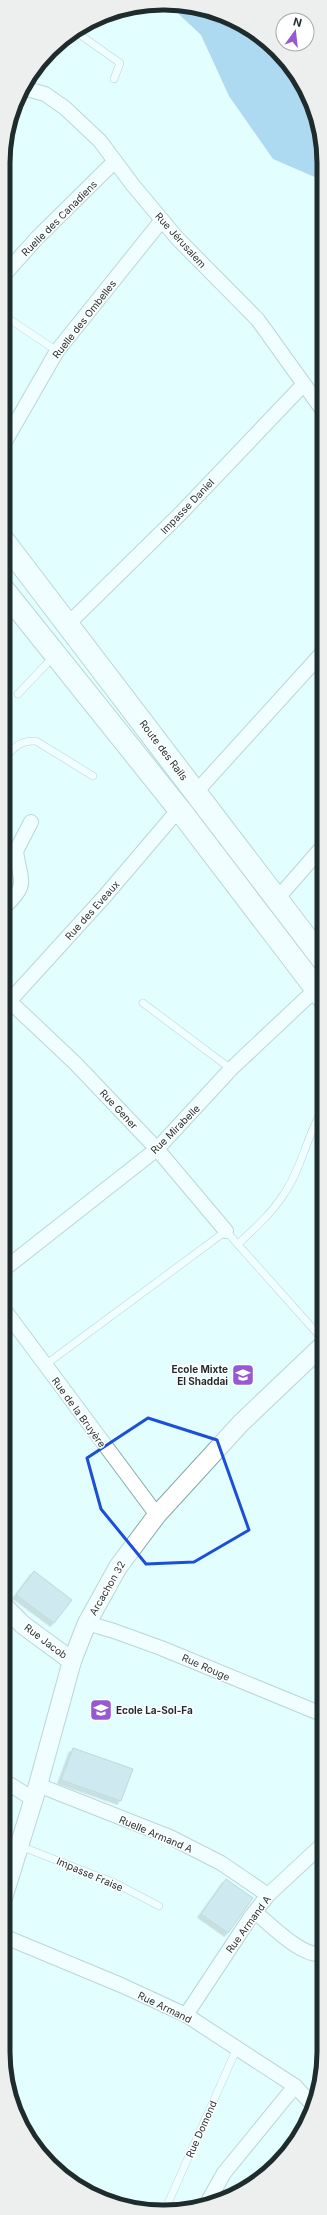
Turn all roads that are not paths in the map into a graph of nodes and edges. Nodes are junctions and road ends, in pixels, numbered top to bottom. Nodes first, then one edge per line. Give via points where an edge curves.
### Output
1 (80, 35) edge
2 (114, 79) dead end
3 (29, 90) edge
4 (115, 161) junction
5 (162, 220) junction
6 (10, 268) edge
7 (10, 320) edge
8 (57, 351) junction
9 (303, 385) junction
10 (317, 403) edge
11 (10, 433) edge
12 (10, 549) edge
13 (10, 599) edge
14 (68, 625) junction
15 (54, 655) junction
16 (317, 659) edge
17 (18, 694) dead end
18 (11, 751) edge
19 (93, 776) dead end
20 (196, 792) junction
21 (179, 809) junction
22 (31, 822) dead end
23 (317, 853) edge
24 (277, 899) junction
25 (10, 902) edge
26 (317, 952) edge
27 (317, 990) edge
28 (10, 997) edge
29 (317, 997) edge
30 (143, 1003) dead end
31 (10, 1006) edge
32 (231, 1069) junction
33 (317, 1118) edge
34 (157, 1149) junction
35 (226, 1231) junction
36 (238, 1244) junction
37 (10, 1264) edge
38 (10, 1318) edge
39 (317, 1334) edge
40 (317, 1349) edge
41 (45, 1365) junction
42 (157, 1515) junction
43 (10, 1612) edge
44 (87, 1623) junction
45 (72, 1661) junction
46 (317, 1712) edge
47 (10, 1783) edge
48 (36, 1792) junction
49 (19, 1846) junction
50 (317, 1850) edge
51 (10, 1875) edge
52 (268, 1895) junction
53 (159, 1906) dead end
54 (255, 1912) junction
55 (10, 1939) edge
56 (317, 1953) edge
57 (186, 2015) junction
58 (237, 2048) junction
59 (295, 2086) junction
60 (309, 2101) edge
61 (210, 2198) edge
62 (167, 2205) edge

1 - 2 lane via 120,63
3 - 4 street, Rue Jérusalem via 44,94 65,108 100,141
4 - 5 street, Rue Jérusalem
4 - 6 street, Ruelle des Canadiens
5 - 8 street, Ruelle des Ombelles
5 - 9 street, Rue Jérusalem via 258,320
7 - 8 lane
8 - 11 street, Ruelle des Ombelles
9 - 10 street, Rue Jérusalem
9 - 14 street, Impasse Daniel via 181,513
12 - 14 main road, Route des Rails
13 - 15 main road
14 - 20 main road, Route des Rails
15 - 17 lane
15 - 21 main road
16 - 20 street
18 - 19 lane via 26,740 36,741
20 - 24 main road, Route des Rails
21 - 27 main road
21 - 28 street, Rue des Eveaux via 105,896
22 - 25 street via 16,851 22,887
23 - 24 street
24 - 26 main road, Route des Rails
29 - 32 street, Rue Mirabelle
30 - 32 lane
31 - 34 street, Rue Gener via 76,1064
32 - 34 street, Rue Mirabelle
33 - 36 lane via 285,1194
34 - 35 street, Rue Gener
34 - 37 street, Rue Mirabelle
35 - 36 lane, Rue Gener
35 - 41 lane
36 - 39 lane, Rue Gener
38 - 41 street, Rue de la Bruyère
40 - 42 street, Arcachon 32 via 241,1423
41 - 42 street, Rue de la Bruyère
42 - 44 street, Arcachon 32 via 118,1567
43 - 45 street, Rue Jacob via 23,1625
44 - 45 street, Arcachon 32
44 - 46 street, Rue Rouge via 161,1648
45 - 48 street, Arcachon 32
47 - 48 street
48 - 49 street, Arcachon 32
48 - 52 street, Ruelle Armand A via 170,1837 221,1862
49 - 51 street, Arcachon 32
49 - 53 lane, Impasse Fraise via 115,1884
50 - 52 street, Rue Armand A
52 - 54 street, Rue Armand A
54 - 56 street via 300,1948
54 - 57 street, Rue Armand A
55 - 57 street, Rue Armand
57 - 58 street, Rue Armand
58 - 59 street, Rue Armand
58 - 62 lane, Rue Domond
59 - 60 street, Rue Armand
59 - 61 street via 224,2173

